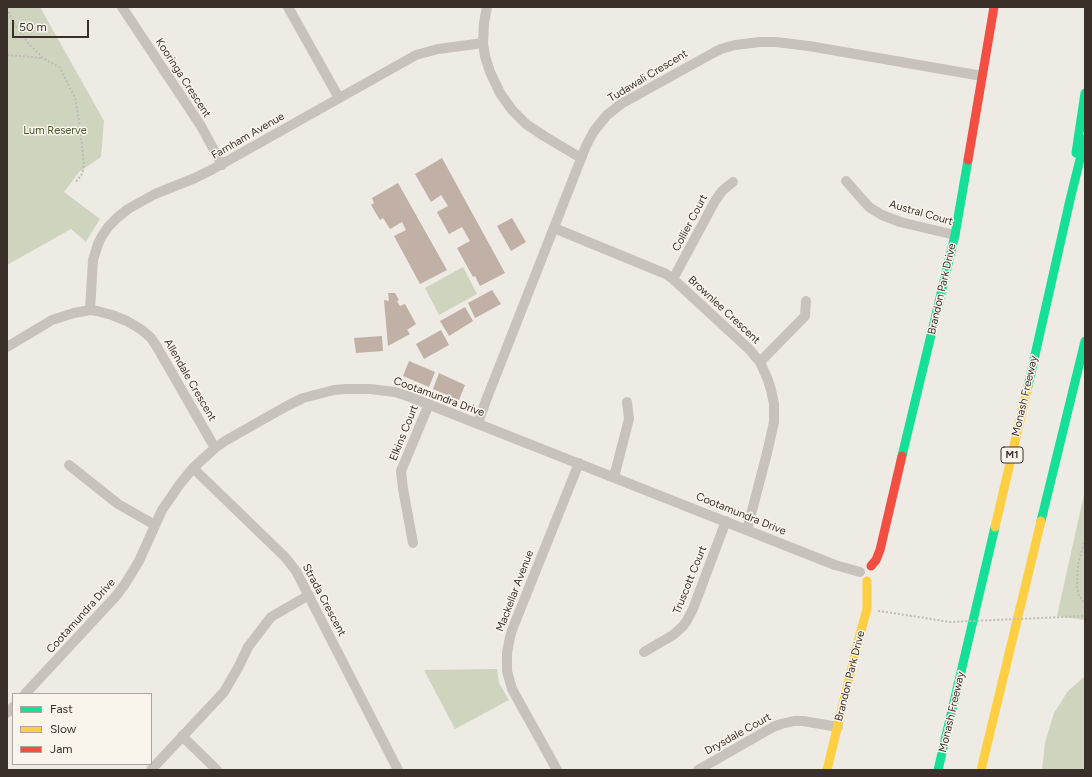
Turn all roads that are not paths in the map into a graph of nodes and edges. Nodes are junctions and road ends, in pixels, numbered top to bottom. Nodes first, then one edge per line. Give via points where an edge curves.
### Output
1 (122, 7) edge
2 (288, 7) edge
3 (487, 7) edge
4 (994, 7) edge
5 (483, 43) junction
6 (982, 76) junction
7 (1085, 93) edge
8 (339, 98) junction
9 (1085, 139) edge
10 (581, 158) junction
11 (222, 165) junction
12 (846, 181) dead end
13 (732, 182) dead end
14 (1070, 200) junction
15 (554, 228) junction
16 (955, 235) junction
17 (673, 279) junction
18 (806, 301) dead end
19 (90, 310) junction
20 (1085, 341) edge
21 (7, 347) edge
22 (760, 362) junction
23 (627, 402) dead end
24 (429, 404) junction
25 (478, 423) junction
26 (215, 448) junction
27 (579, 463) junction
28 (68, 465) dead end
29 (193, 468) junction
30 (614, 477) junction
31 (726, 521) junction
32 (155, 525) junction
33 (747, 530) junction
34 (413, 543) dead end
35 (860, 572) joint
36 (872, 575) junction
37 (309, 595) junction
38 (644, 652) dead end
39 (26, 693) edge
40 (838, 727) junction
41 (182, 736) junction
42 (150, 770) edge
43 (217, 770) edge
44 (398, 770) edge
45 (557, 770) edge
46 (698, 770) edge
47 (827, 770) edge
48 (938, 770) edge
49 (981, 770) edge

1 - 11 street, Kooringa Crescent via 188,107
2 - 8 street
3 - 5 street
4 - 6 main road, Brandon Park Drive
5 - 8 street, Farnham Avenue via 424,52
5 - 10 street via 494,81 510,107 532,128
6 - 10 street, Tudawali Crescent via 792,44 760,42 735,46 705,56 614,109 594,131
6 - 16 main road, Brandon Park Drive
7 - 14 main road
8 - 11 street, Farnham Avenue
9 - 14 main road, Monash Freeway / M1
10 - 15 street, Tudawali Crescent
11 - 19 street, Farnham Avenue via 135,205 108,227 98,244 93,260
12 - 16 street, Austral Court via 866,203 882,215
13 - 17 street, Collier Court via 722,190 715,201
14 - 48 main road, Monash Freeway / M1
15 - 17 street, Brownlee Crescent via 662,271
15 - 25 street, Tudawali Crescent
16 - 36 main road, Brandon Park Drive
17 - 22 street, Brownlee Crescent via 749,348
18 - 22 street via 805,316
19 - 21 street, Allendale Crescent via 52,320
19 - 26 street, Allendale Crescent via 120,317 134,324 151,338
20 - 49 main road
22 - 33 street, Brownlee Crescent via 771,390 774,422
23 - 30 street via 629,419
24 - 25 street, Cootamundra Drive
24 - 26 street, Cootamundra Drive via 382,390 334,390 298,400
24 - 34 street, Elkins Court via 401,471
25 - 27 street, Cootamundra Drive
26 - 29 street, Cootamundra Drive
27 - 30 street, Cootamundra Drive
27 - 45 street, Mackellar Avenue via 512,630 507,653 507,671 512,689
28 - 32 street via 121,506
29 - 32 street, Cootamundra Drive via 169,498
29 - 37 street, Strada Crescent via 285,557
30 - 31 street, Cootamundra Drive
31 - 33 street, Cootamundra Drive
31 - 38 street, Truscott Court via 686,622 673,635
32 - 39 street, Cootamundra Drive via 139,561 116,596
33 - 35 street, Cootamundra Drive
35 - 36 main road via 865,566
36 - 40 main road, Brandon Park Drive via 867,608
37 - 41 street via 271,617 248,647 224,692
37 - 44 street, Strada Crescent
40 - 46 street, Drysdale Court via 803,721 781,724
40 - 47 main road, Brandon Park Drive
41 - 42 street
41 - 43 street

